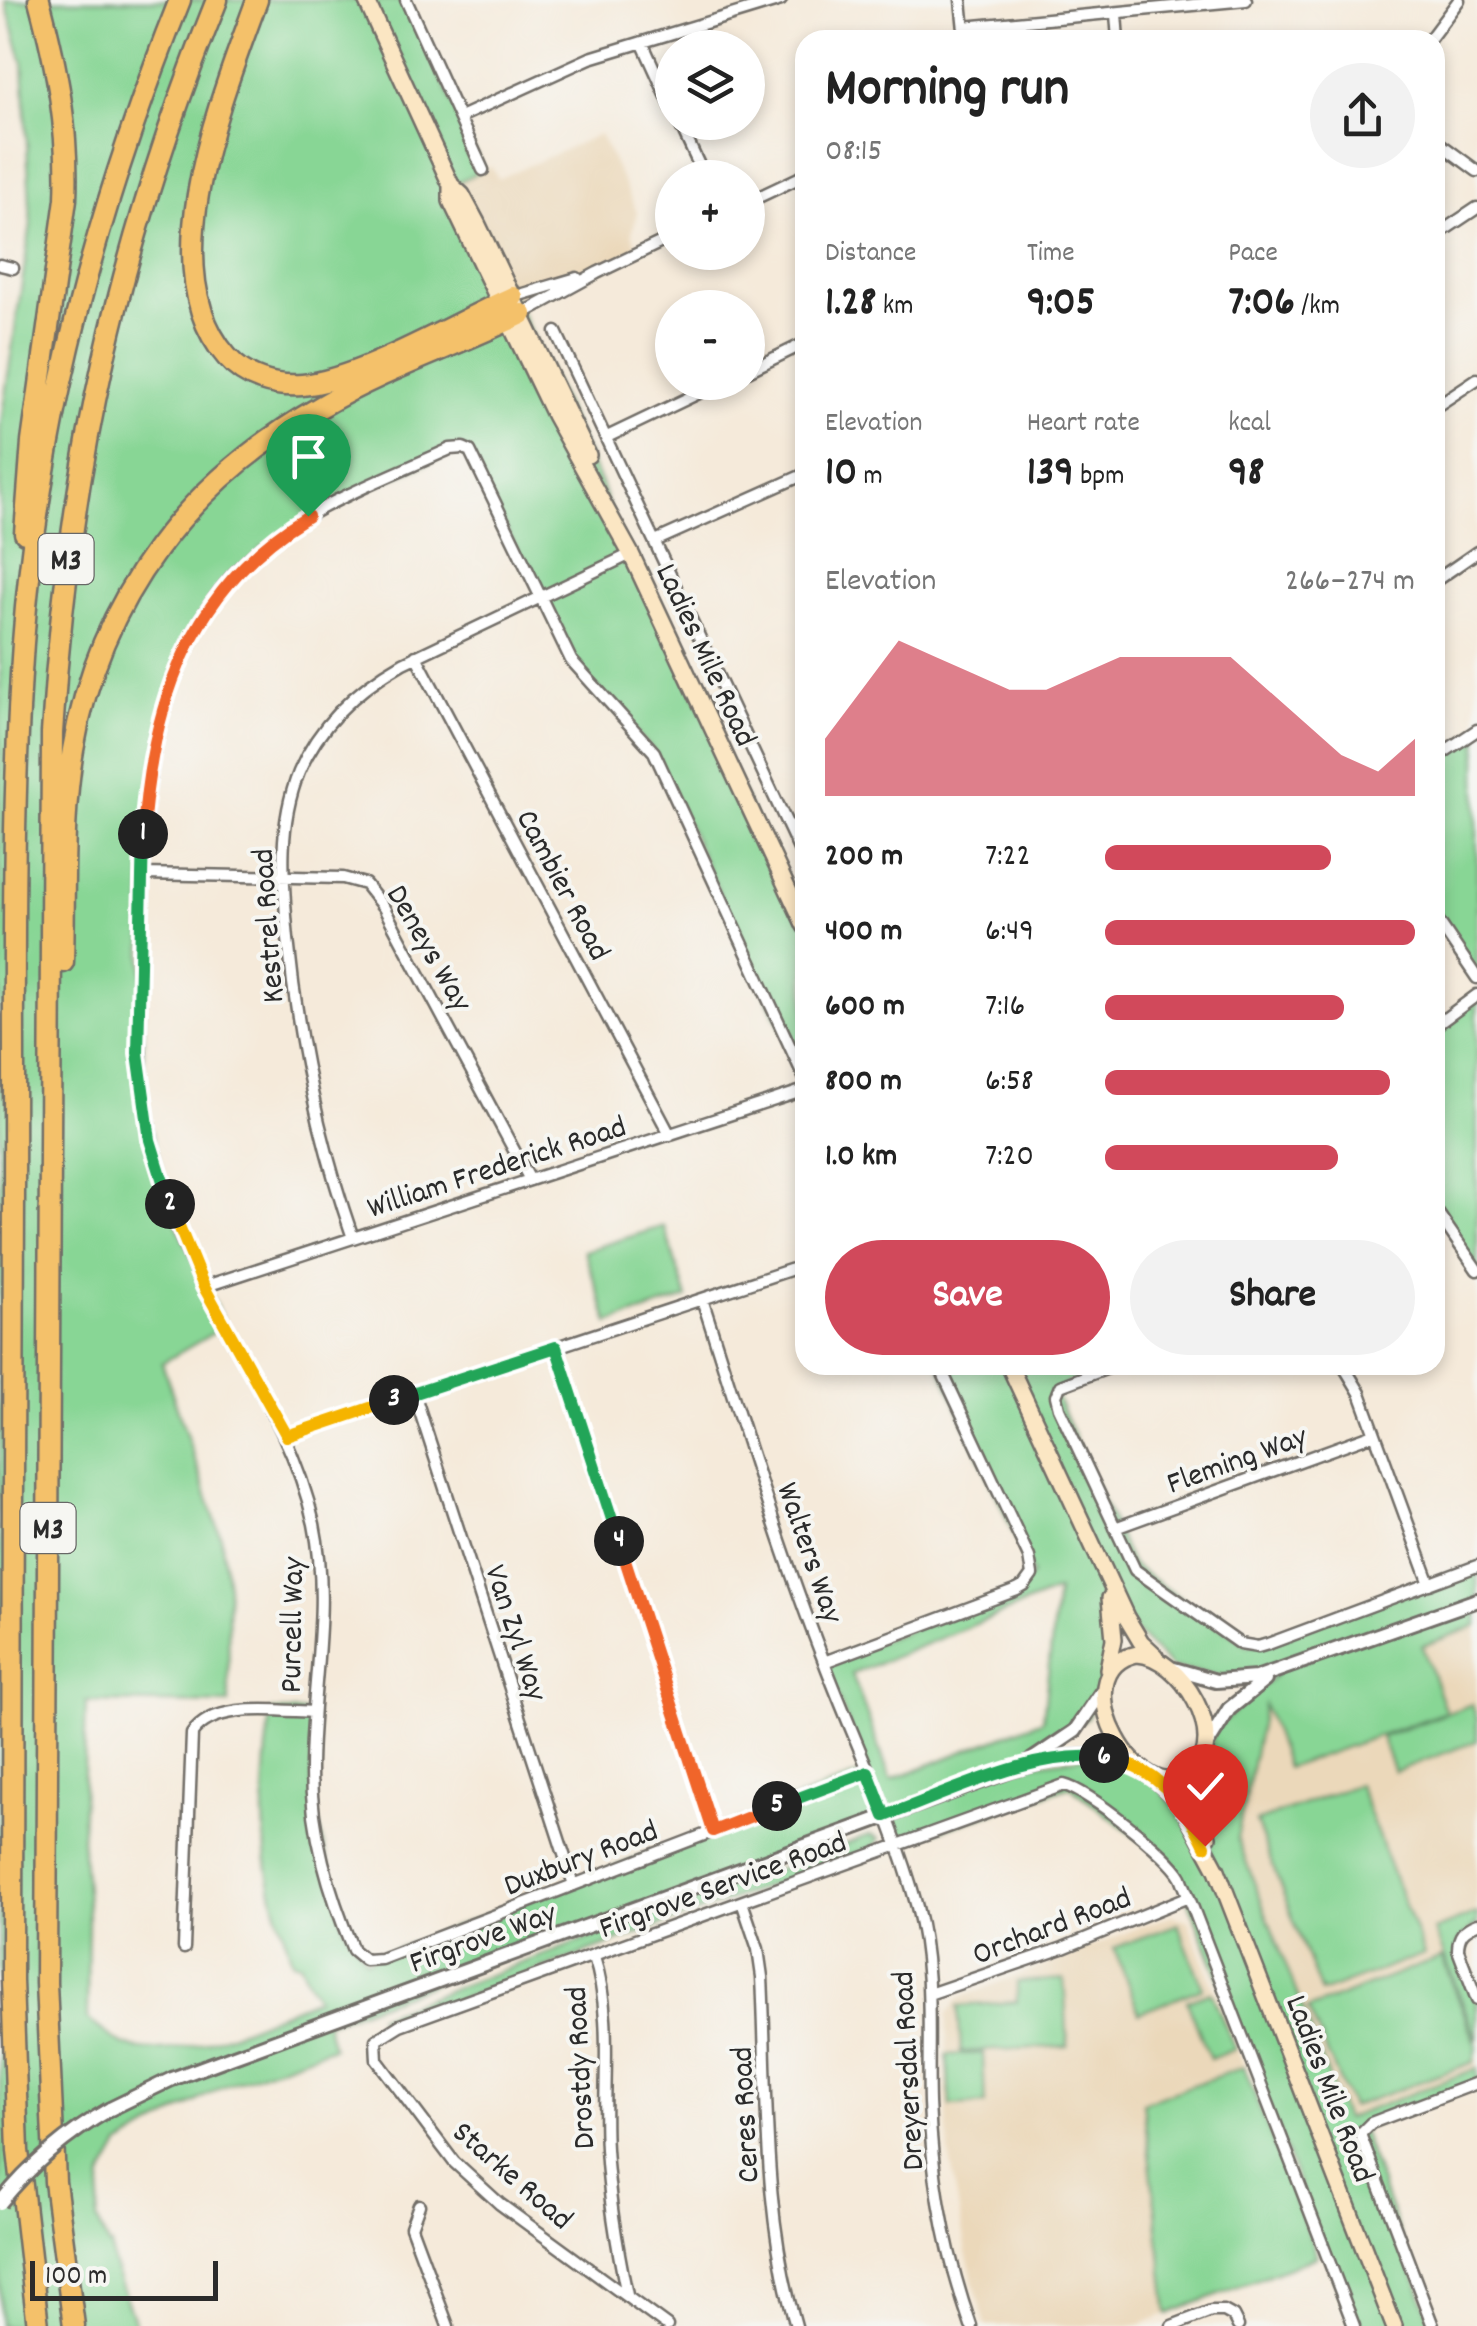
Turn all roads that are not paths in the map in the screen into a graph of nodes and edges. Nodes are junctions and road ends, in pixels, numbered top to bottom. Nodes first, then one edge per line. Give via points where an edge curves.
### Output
1 (39, 0) edge
2 (180, 0) edge
3 (217, 0) edge
4 (257, 0) edge
5 (366, 0) edge
6 (406, 0) edge
7 (781, 0) edge
8 (961, 0) edge
9 (1246, 0) edge
10 (1459, 0) edge
11 (1116, 14) junction
12 (964, 27) junction
13 (964, 30) edge
14 (1117, 30) edge
15 (1436, 30) edge
16 (642, 42) junction
17 (655, 71) edge
18 (460, 118) junction
19 (1445, 148) edge
20 (483, 170) dead end
21 (1477, 172) edge
22 (795, 181) edge
23 (765, 194) edge
24 (1477, 208) edge
25 (1445, 229) edge
26 (655, 245) edge
27 (0, 265) edge
28 (12, 268) dead end
29 (598, 273) junction
30 (510, 309) junction
31 (556, 332) dead end
32 (795, 348) edge
33 (765, 363) edge
34 (1477, 379) edge
35 (685, 400) edge
36 (1445, 401) edge
37 (608, 437) junction
38 (795, 478) edge
39 (655, 541) junction
40 (1477, 552) edge
41 (631, 554) junction
42 (1445, 573) edge
43 (540, 598) junction
44 (24, 640) junction
45 (416, 656) junction
46 (1477, 730) edge
47 (1445, 751) edge
48 (795, 841) edge
49 (142, 874) junction
50 (283, 878) junction
51 (795, 905) edge
52 (1445, 931) edge
53 (1477, 978) edge
54 (1477, 995) edge
55 (1445, 1019) edge
56 (795, 1057) edge
57 (795, 1093) edge
58 (670, 1135) junction
59 (50, 1138) junction
60 (530, 1180) junction
61 (1445, 1224) edge
62 (353, 1238) junction
63 (795, 1269) edge
64 (1477, 1270) edge
65 (204, 1287) junction
66 (702, 1299) junction
67 (556, 1347) junction
68 (945, 1375) edge
69 (1015, 1375) edge
70 (1089, 1375) edge
71 (1350, 1375) edge
72 (414, 1394) junction
73 (1374, 1434) junction
74 (287, 1436) junction
75 (1115, 1528) junction
76 (1102, 1565) junction
77 (1477, 1566) edge
78 (1430, 1584) junction
79 (1477, 1600) edge
80 (824, 1662) junction
81 (1165, 1664) junction
82 (1280, 1671) junction
83 (1105, 1682) junction
84 (313, 1712) junction
85 (1204, 1754) junction
86 (1012, 1770) junction
87 (868, 1772) junction
88 (1148, 1773) junction
89 (885, 1816) junction
90 (713, 1831) junction
91 (896, 1846) junction
92 (1217, 1870) junction
93 (574, 1885) junction
94 (1188, 1896) junction
95 (742, 1902) junction
96 (1477, 1924) edge
97 (184, 1948) dead end
98 (594, 1957) junction
99 (365, 1960) joint
100 (929, 1994) junction
101 (1477, 2000) edge
102 (388, 2031) joint
103 (1477, 2083) edge
104 (0, 2203) edge
105 (420, 2205) dead end
106 (627, 2295) junction
107 (38, 2326) edge
108 (74, 2326) edge
109 (448, 2326) edge
110 (666, 2326) edge
111 (796, 2326) edge
112 (969, 2326) edge
113 (1172, 2326) edge
114 (1238, 2326) edge
115 (1354, 2326) edge
116 (1394, 2326) edge
117 (1433, 2326) edge

1 - 44 highway via 62,93 68,162 26,498
2 - 44 highway, M3 via 113,184 83,293 49,452
3 - 59 highway, M3 via 150,181 115,306 66,563 52,732
4 - 30 highway via 213,135 194,226 197,290 215,344 247,374 284,386 307,385
5 - 30 main road, Ladies Mile Road via 452,201
6 - 18 street
7 - 16 street
8 - 12 street
9 - 11 street
10 - 15 street
11 - 12 street
11 - 14 street
12 - 13 street
16 - 17 street
16 - 18 street via 590,58
18 - 20 street
19 - 21 street
22 - 23 street
24 - 25 street
26 - 29 street
27 - 28 street
29 - 30 street
29 - 30 street
30 - 41 main road, Ladies Mile Road via 554,415
30 - 59 highway via 262,442 192,505 135,581 98,655 73,752 58,1091
31 - 37 street
32 - 33 street
34 - 36 street
35 - 37 street
37 - 39 street
38 - 39 street
39 - 48 street
40 - 42 street
41 - 43 street, Kestrel Road
41 - 51 main road, Ladies Mile Road
43 - 45 street, Kestrel Road
43 - 49 street, Purcell Way via 474,457 463,448 308,516 262,547 230,579 198,628 160,718
43 - 56 street via 571,660 654,752
44 - 107 highway, M3 via 16,834 12,1980 18,2152
45 - 50 street, Kestrel Road via 350,699 307,756 288,807
45 - 58 street, Cambier Road
46 - 47 street
49 - 50 street, Deneys Way
49 - 65 street, Purcell Way via 137,1024 143,1099 174,1218
50 - 60 street, Deneys Way via 343,878 373,891
50 - 62 street, Kestrel Road via 304,1064
52 - 53 street
54 - 55 street
57 - 58 street, William Frederick Road
58 - 60 street, William Frederick Road
59 - 108 highway, M3 via 46,1983 55,2182
60 - 62 street, William Frederick Road
61 - 64 street
62 - 65 street, William Frederick Road
63 - 66 street
65 - 74 street, Purcell Way
66 - 67 street
66 - 80 street, Walters Way
67 - 72 street
67 - 90 street
68 - 80 street via 1032,1575 1017,1590
69 - 76 main road
70 - 75 street via 1064,1384 1058,1408
71 - 73 street
72 - 74 street
72 - 93 street, Van Zyl Way
73 - 75 street, Fleming Way
73 - 78 street
74 - 84 street, Purcell Way via 322,1578
75 - 78 street via 1135,1570 1240,1644 1258,1647
76 - 81 main road via 1132,1630
76 - 83 main road via 1114,1626
77 - 78 street
79 - 82 street
80 - 87 street, Walters Way
81 - 82 street via 1224,1682
81 - 83 main road via 1142,1654 1127,1656 1113,1664
81 - 85 main road via 1194,1700
82 - 85 street via 1235,1702
83 - 86 street, Firgrove Way via 1075,1731
83 - 88 main road via 1114,1732
84 - 97 street via 225,1714 202,1722 192,1734
84 - 99 street, Purcell Way via 312,1798 322,1860 353,1950
85 - 88 main road via 1183,1778
85 - 92 main road, Ladies Mile Road via 1200,1802
86 - 88 street, Firgrove Way via 1088,1756
86 - 89 street, Firgrove Way
87 - 89 street, Walters Way
87 - 90 street, Duxbury Road
88 - 92 main road, Ladies Mile Road via 1182,1806
89 - 91 street, Dreyersdal Road
89 - 104 street, Firgrove Way, bridge via 160,2084 60,2142
90 - 93 street, Duxbury Road
91 - 94 street, Firgrove Service Road via 1052,1787 1075,1788 1170,1860
91 - 95 street, Firgrove Service Road
91 - 100 street, Dreyersdal Road via 917,1906
92 - 116 main road, Ladies Mile Road
93 - 99 street, Duxbury Road
94 - 100 street, Orchard Road
94 - 115 street
95 - 98 street, Firgrove Service Road
95 - 111 street, Ceres Road via 760,1963 770,2184
96 - 101 street via 1461,1934 1458,1950
98 - 102 street, Firgrove Service Road
98 - 106 street, Drostdy Road via 606,2015 606,2148
100 - 112 street, Dreyersdal Road via 937,2190
102 - 106 street, Starke Road via 376,2040 377,2060 454,2162 500,2204
103 - 117 street via 1361,2129
105 - 109 street via 411,2227
106 - 110 street, Starke Road
113 - 114 street via 1218,2310

